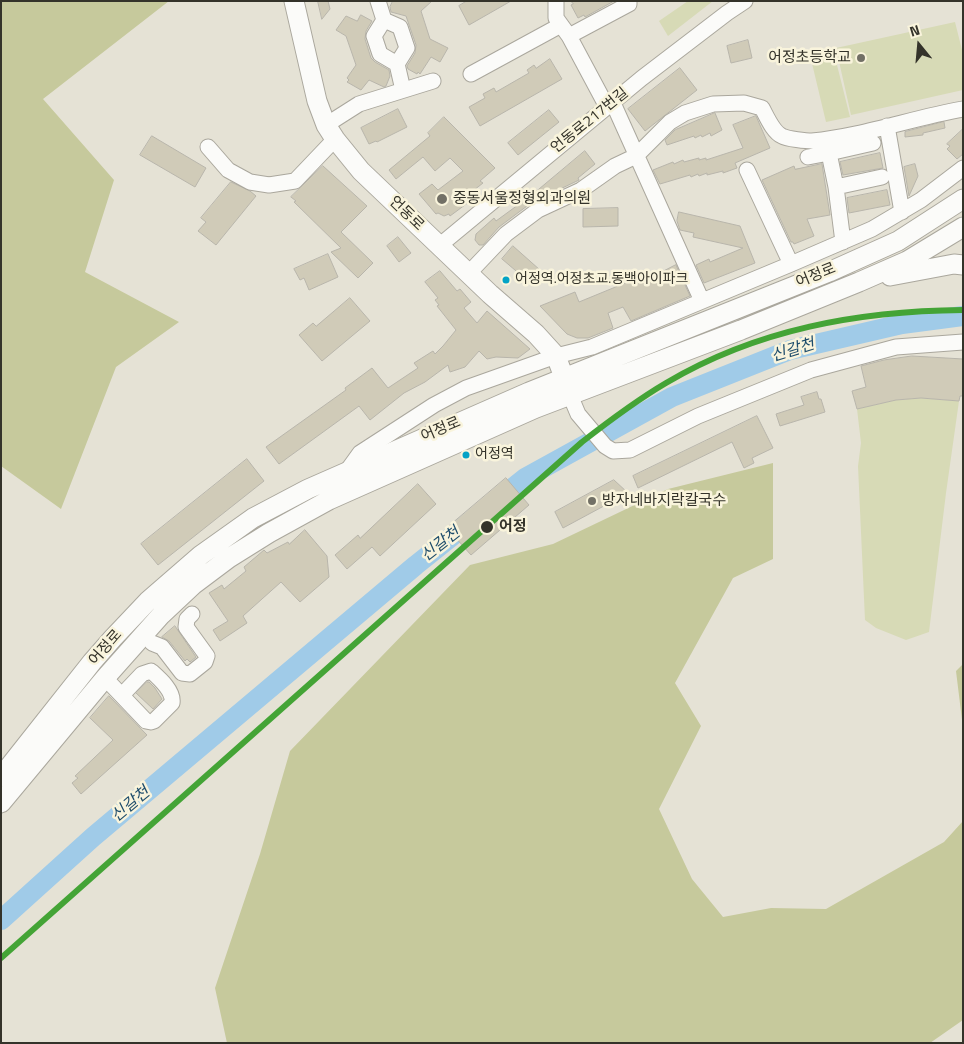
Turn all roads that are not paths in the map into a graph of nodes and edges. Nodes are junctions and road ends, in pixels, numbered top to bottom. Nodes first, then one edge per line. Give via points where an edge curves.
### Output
1 (294, 1) edge
2 (378, 1) edge
3 (556, 1) edge
4 (630, 1) edge
5 (744, 1) edge
6 (384, 20) junction
7 (565, 30) junction
8 (397, 64) junction
9 (471, 74) dead end
10 (433, 81) dead end
11 (403, 90) junction
12 (610, 105) junction
13 (963, 109) edge
14 (887, 126) junction
15 (331, 132) junction
16 (874, 143) dead end
17 (208, 147) dead end
18 (829, 153) junction
19 (636, 156) junction
20 (808, 157) dead end
21 (963, 168) edge
22 (747, 170) dead end
23 (882, 177) dead end
24 (836, 187) junction
25 (963, 199) edge
26 (902, 212) junction
27 (963, 227) edge
28 (843, 242) junction
29 (440, 246) junction
30 (791, 264) junction
31 (963, 265) edge
32 (469, 273) junction
33 (859, 282) junction
34 (702, 301) junction
35 (963, 342) edge
36 (556, 356) junction
37 (567, 386) junction
38 (346, 471) junction
39 (192, 614) dead end
40 (113, 638) junction
41 (152, 643) dead end
42 (128, 651) junction
43 (105, 678) junction
44 (122, 695) junction
45 (1, 777) edge
46 (1, 803) edge

1 - 15 main road, 언동로 via 312,84
2 - 6 street
3 - 7 street via 556,18
4 - 7 street
5 - 12 street, 언동로217번길
6 - 8 street via 374,36 380,54
6 - 8 street via 400,27 407,48
7 - 9 street
7 - 12 street
8 - 11 street
10 - 11 street
11 - 15 street via 359,104
12 - 19 street
12 - 29 street, 언동로217번길
13 - 14 street
14 - 19 street via 810,141 782,136 762,108 744,104 713,104 670,122
14 - 26 street
15 - 17 street via 295,181 270,185 250,182 228,170
15 - 29 main road, 언동로 via 361,171
16 - 18 street
18 - 20 street
18 - 24 street
19 - 32 street via 615,166 581,190 538,210 506,234
19 - 34 street
21 - 26 street
22 - 30 street
23 - 24 street
24 - 28 street
25 - 37 main road, 어정로 via 889,245
26 - 28 street
27 - 33 main road, 어정로 via 907,261
28 - 30 street
29 - 32 main road, 언동로
30 - 34 street
31 - 33 main road
32 - 36 main road, 언동로
33 - 37 main road, 어정로 via 741,330
34 - 36 street via 592,346
35 - 37 street via 896,347 820,368 698,416 630,450 613,451 606,446 578,414
36 - 37 main road, 언동로
36 - 38 street via 450,396 360,453
37 - 38 main road, 어정로
37 - 42 main road, 어정로 via 536,408 329,500 269,533 193,585
38 - 40 main road, 어정로 via 253,518 201,555 148,600
39 - 41 street via 186,627 207,656 205,662 190,674 182,673 162,647
40 - 42 street
40 - 45 main road, 어정로
42 - 43 main road, 어정로
43 - 44 street
43 - 46 main road, 어정로
44 - 44 street via 142,674 151,671 171,692 173,700 151,722 146,721

